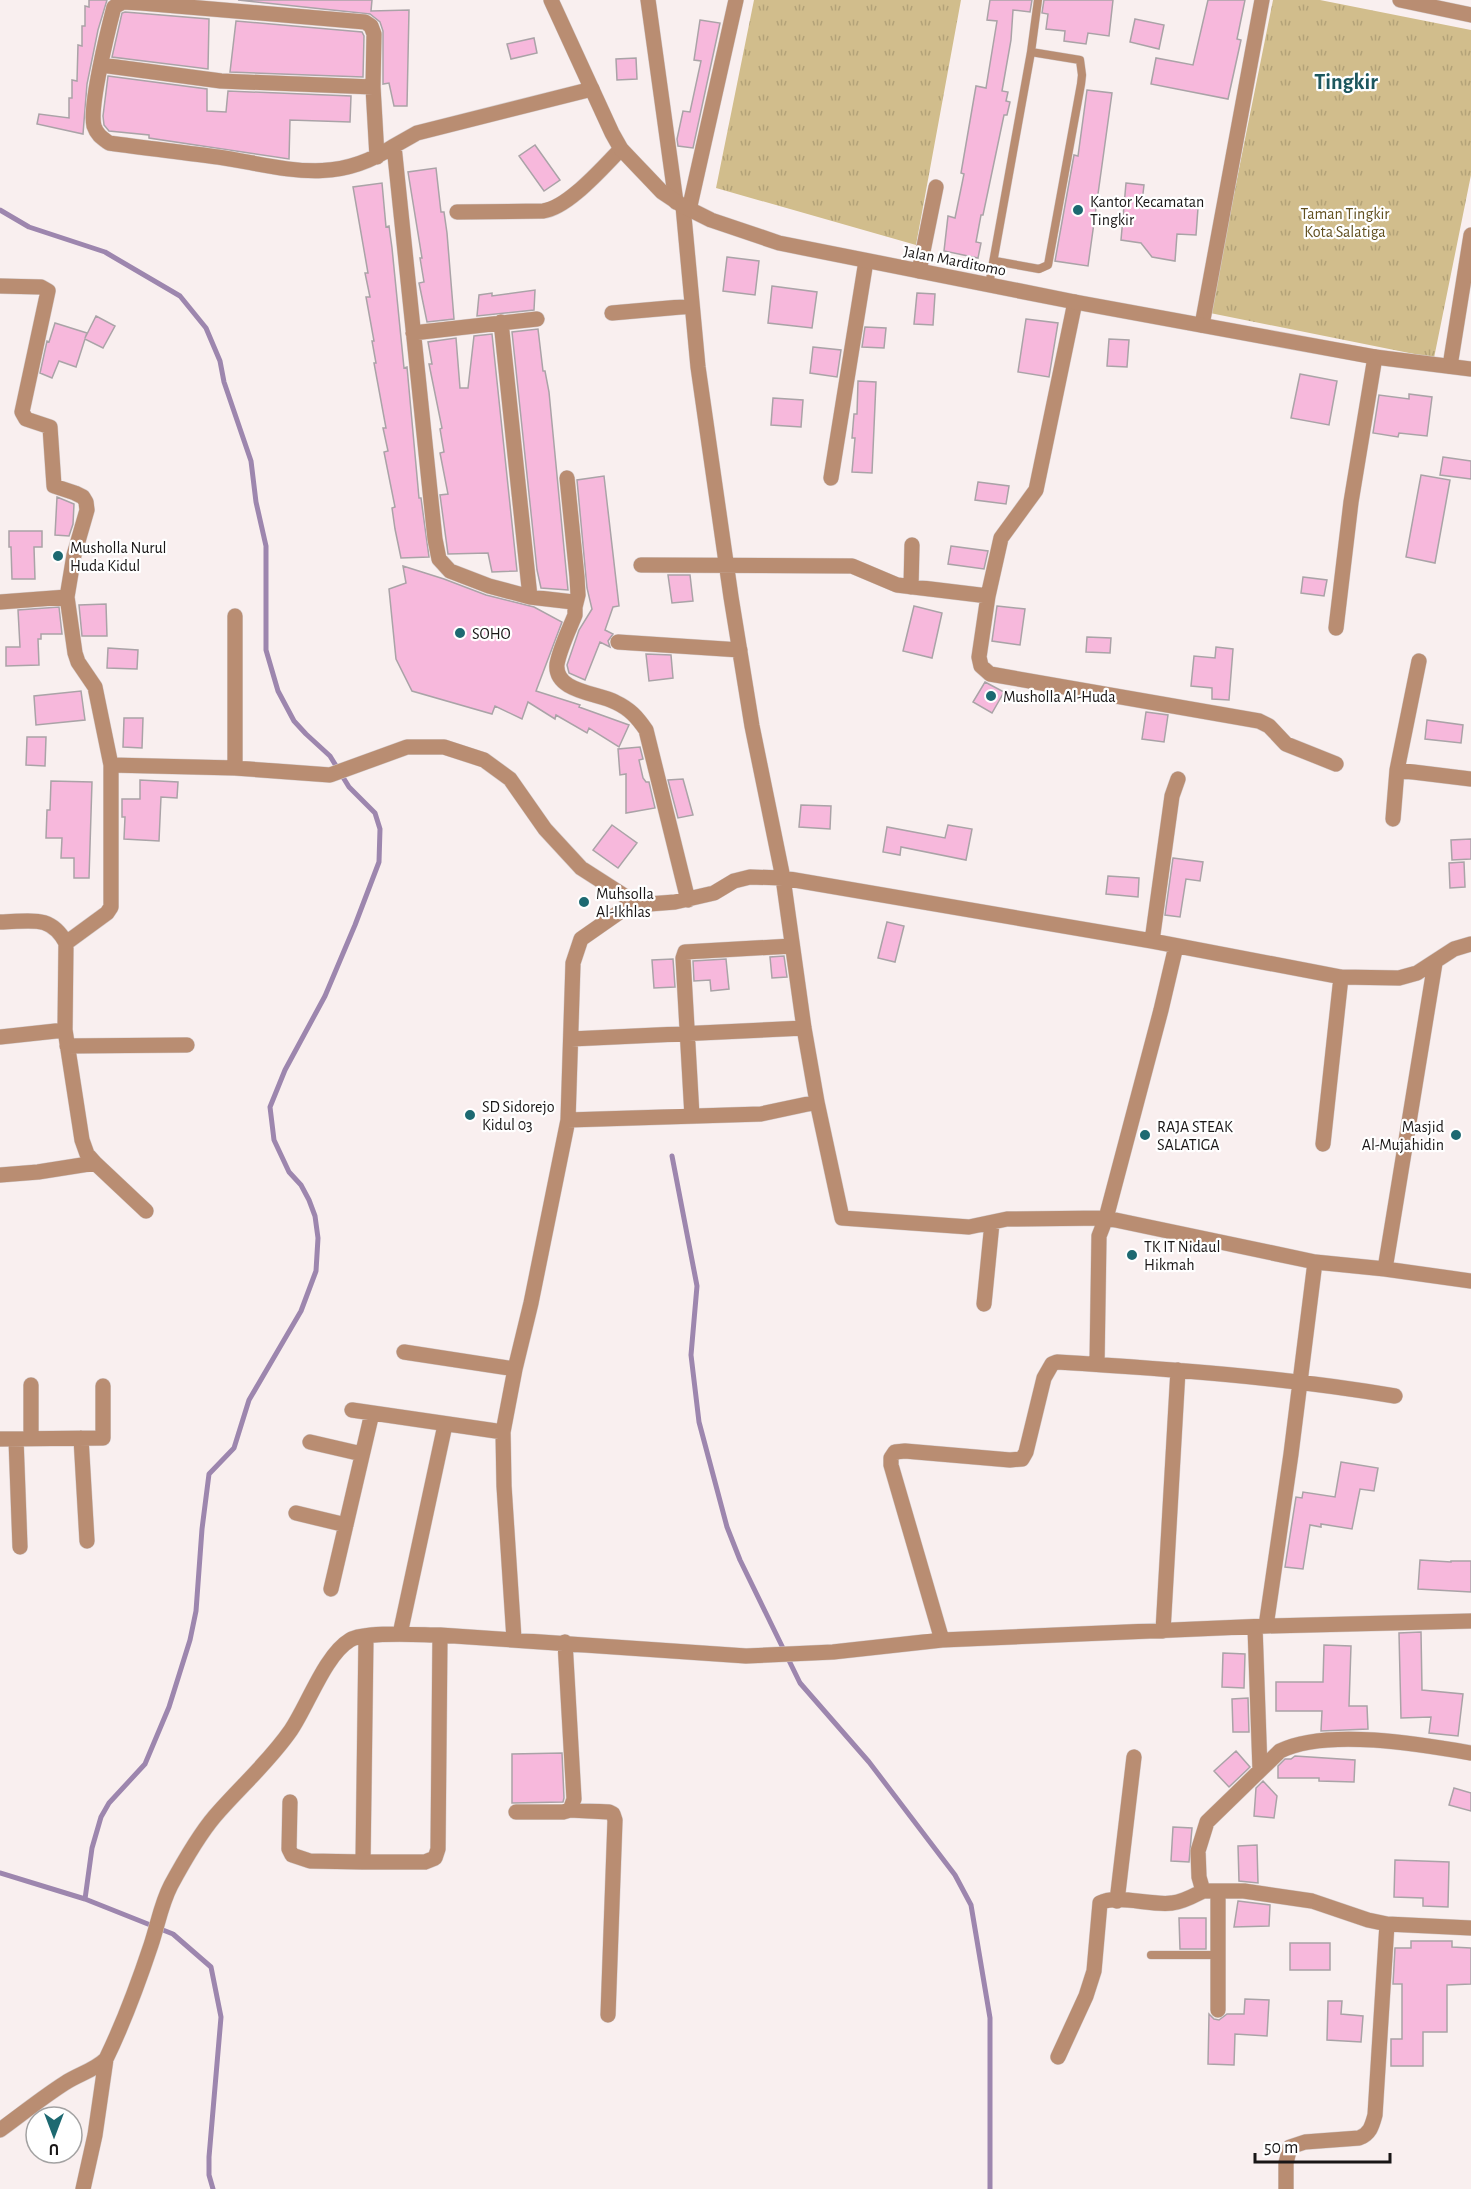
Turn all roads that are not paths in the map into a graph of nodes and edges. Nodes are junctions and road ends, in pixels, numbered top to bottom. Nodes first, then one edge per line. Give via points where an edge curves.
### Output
1 (551, 0) edge
2 (648, 0) edge
3 (736, 0) edge
4 (1038, 0) edge
5 (1262, 0) edge
6 (1400, 0) edge
7 (1471, 15) edge
8 (1031, 52) junction
9 (101, 65) junction
10 (373, 87) junction
11 (592, 89) junction
12 (394, 146) junction
13 (621, 149) junction
14 (377, 157) junction
15 (936, 187) dead end
16 (683, 206) junction
17 (457, 212) dead end
18 (1471, 235) edge
19 (866, 261) junction
20 (995, 261) junction
21 (919, 271) junction
22 (989, 285) junction
23 (0, 286) edge
24 (1075, 302) junction
25 (692, 306) junction
26 (612, 313) dead end
27 (537, 319) dead end
28 (501, 322) junction
29 (1202, 325) junction
30 (413, 333) junction
31 (1375, 357) junction
32 (1450, 366) junction
33 (1471, 369) edge
34 (567, 478) dead end
35 (831, 478) dead end
36 (912, 545) dead end
37 (641, 565) dead end
38 (726, 566) junction
39 (911, 587) junction
40 (988, 596) junction
41 (67, 597) junction
42 (530, 597) junction
43 (0, 602) edge
44 (575, 607) junction
45 (235, 616) dead end
46 (1336, 628) dead end
47 (618, 642) dead end
48 (740, 650) junction
49 (1419, 661) dead end
50 (1336, 764) dead end
51 (111, 765) junction
52 (235, 768) junction
53 (1397, 770) junction
54 (1178, 779) dead end
55 (1471, 779) edge
56 (1393, 819) dead end
57 (783, 878) junction
58 (688, 900) junction
59 (634, 902) junction
60 (0, 922) edge
61 (1152, 941) junction
62 (66, 943) junction
63 (1471, 944) edge
64 (792, 946) junction
65 (1176, 946) junction
66 (1435, 963) junction
67 (1341, 977) junction
68 (804, 1028) junction
69 (65, 1030) junction
70 (688, 1034) junction
71 (0, 1038) edge
72 (571, 1039) junction
73 (187, 1044) dead end
74 (67, 1046) junction
75 (817, 1102) junction
76 (692, 1116) junction
77 (568, 1120) junction
78 (1323, 1144) dead end
79 (95, 1163) junction
80 (0, 1175) edge
81 (146, 1211) dead end
82 (1106, 1218) junction
83 (992, 1223) junction
84 (1316, 1262) junction
85 (1385, 1269) junction
86 (1471, 1281) edge
87 (984, 1304) dead end
88 (404, 1352) dead end
89 (1097, 1364) junction
90 (515, 1369) junction
91 (1178, 1370) junction
92 (1300, 1383) junction
93 (31, 1385) dead end
94 (103, 1386) dead end
95 (1395, 1396) dead end
96 (352, 1410) dead end
97 (372, 1413) junction
98 (445, 1425) junction
99 (503, 1432) junction
100 (81, 1438) junction
101 (0, 1439) edge
102 (23, 1439) junction
103 (310, 1442) dead end
104 (362, 1454) junction
105 (296, 1513) dead end
106 (346, 1525) junction
107 (87, 1541) dead end
108 (20, 1547) dead end
109 (331, 1589) dead end
110 (1471, 1621) edge
111 (1261, 1627) junction
112 (1163, 1631) junction
113 (400, 1634) junction
114 (440, 1635) junction
115 (366, 1636) junction
116 (514, 1639) junction
117 (942, 1640) junction
118 (565, 1642) junction
119 (1471, 1753) edge
120 (1134, 1757) dead end
121 (1260, 1770) junction
122 (290, 1802) dead end
123 (570, 1810) junction
124 (516, 1812) dead end
125 (363, 1862) junction
126 (1210, 1891) junction
127 (1117, 1900) junction
128 (1387, 1924) junction
129 (1471, 1928) edge
130 (1151, 1955) dead end
131 (1218, 1955) junction
132 (1218, 2010) dead end
133 (608, 2015) dead end
134 (1058, 2058) dead end
135 (106, 2059) junction
136 (0, 2130) edge
137 (83, 2189) edge
138 (1286, 2189) edge

1 - 11 street, Jalan Marditomo
2 - 16 street
3 - 16 street
4 - 8 lane
5 - 29 street
6 - 7 street
8 - 20 lane
8 - 20 lane via 1080,60 1082,75 1048,265 1039,269
9 - 10 street via 221,81
9 - 10 street via 114,7 123,2 141,3 365,22 374,34
9 - 14 street via 93,120 98,135 109,143 303,172 343,169
10 - 14 street
11 - 12 street via 417,133
11 - 13 street, Jalan Marditomo
12 - 14 street
12 - 30 street
13 - 16 street, Jalan Marditomo via 662,192
13 - 17 street via 554,209
15 - 21 street
16 - 19 street, Jalan Marditomo via 779,243
16 - 25 street
18 - 32 street
19 - 21 street, Jalan Marditomo
19 - 35 street
20 - 22 lane
21 - 22 street, Jalan Marditomo
22 - 24 street, Jalan Marditomo
23 - 41 street via 40,287 48,291 22,412 26,419 50,427 54,486 83,497 86,502
24 - 29 street, Jalan Marditomo
24 - 40 street via 1036,490 1001,538
25 - 26 street
25 - 38 street
27 - 28 street
28 - 30 street
28 - 42 street
29 - 31 street, Jalan Marditomo
30 - 42 street via 439,559 450,571
31 - 32 street, Jalan Marditomo
31 - 46 street via 1351,502
32 - 33 street, Jalan Marditomo
34 - 44 street via 577,577
36 - 39 street
37 - 38 street
38 - 39 street via 852,566
38 - 48 street
39 - 40 street
40 - 50 street via 979,657 981,666 990,674 1259,721 1286,744
41 - 43 street
41 - 51 street via 75,653 95,687
42 - 44 street via 568,600
44 - 58 street via 557,665 559,677 569,687 614,701 634,713 646,730
45 - 52 street
47 - 48 street
48 - 57 street
49 - 53 street
51 - 52 street
51 - 62 street via 111,907
52 - 59 street via 330,775 407,747 444,747 484,760 510,779 545,829 580,867
53 - 55 street
53 - 56 street
54 - 61 street via 1172,796
57 - 58 street via 750,877
57 - 61 street
57 - 64 street
58 - 59 street
59 - 72 street via 581,939 573,963
60 - 62 street via 50,923
61 - 65 street
62 - 69 street
63 - 66 street
64 - 68 street
64 - 70 street via 685,952
65 - 67 street
65 - 82 street
66 - 67 street via 1399,978
66 - 85 street
67 - 78 street
68 - 70 street
68 - 75 street
69 - 71 street
69 - 74 street
70 - 72 street
70 - 76 street
72 - 77 street
73 - 74 street
74 - 79 street via 82,1140
75 - 76 street via 761,1114
75 - 83 street via 841,1217 969,1227
76 - 77 street
77 - 90 street
79 - 80 street
79 - 81 street
82 - 83 street via 1007,1219
82 - 84 street
82 - 89 street via 1099,1236
83 - 87 street
84 - 85 street
84 - 92 street
85 - 86 street
88 - 90 street
89 - 91 street
89 - 117 street via 1057,1362 1049,1366 1022,1459 905,1451 893,1454 891,1465
90 - 99 street
91 - 92 street
91 - 112 street
92 - 95 street
92 - 111 street
93 - 102 street
94 - 100 street via 103,1438
96 - 97 street
97 - 98 street
97 - 104 street
98 - 99 street
98 - 113 street
99 - 116 street
100 - 102 street
100 - 107 street
101 - 102 street
102 - 108 street
103 - 104 street
104 - 106 street
105 - 106 street
106 - 109 street
110 - 111 street
111 - 112 street
111 - 121 street
112 - 117 street
113 - 114 street
113 - 115 street
114 - 116 street
114 - 125 street via 435,1858 425,1862
115 - 125 street
115 - 135 street via 352,1638 340,1648 291,1730 195,1844 159,1912 133,1999
116 - 118 street
117 - 118 street via 833,1652 746,1656
118 - 123 street via 574,1799
119 - 121 street via 1398,1742 1309,1741 1280,1751
120 - 127 street
121 - 126 street via 1207,1822 1198,1851 1199,1878
122 - 125 street via 292,1855 310,1861
123 - 124 street
123 - 133 street via 609,1812 615,1820
126 - 127 street via 1173,1903
126 - 128 street via 1271,1893 1312,1900
126 - 131 street
127 - 134 street via 1100,1903 1094,1971
128 - 129 street
128 - 138 street via 1371,2129 1359,2138 1305,2142 1290,2148
130 - 131 lane
131 - 132 street
135 - 136 street via 41,2098
135 - 137 street

